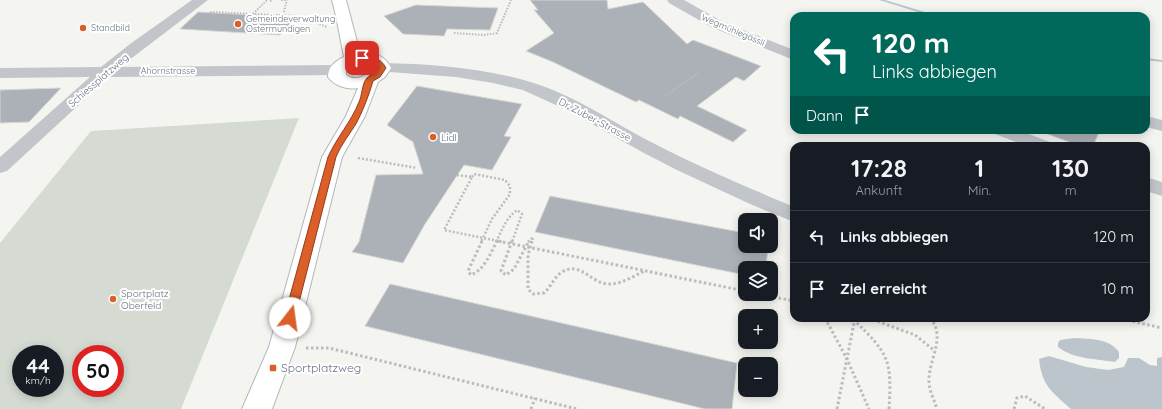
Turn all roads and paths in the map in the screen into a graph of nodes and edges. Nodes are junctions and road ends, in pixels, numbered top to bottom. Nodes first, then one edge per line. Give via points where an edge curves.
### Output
1 (201, 0) edge
2 (269, 0) edge
3 (273, 0) edge
4 (281, 0) edge
5 (287, 0) edge
6 (339, 0) edge
7 (354, 0) edge
8 (512, 0) edge
9 (674, 0) edge
10 (186, 10) junction
11 (252, 15) junction
12 (283, 15) junction
13 (334, 29) dead end
14 (454, 33) dead end
15 (790, 52) edge
16 (367, 58) junction
17 (106, 71) junction
18 (0, 72) edge
19 (698, 73) dead end
20 (343, 77) junction
21 (664, 96) dead end
22 (1150, 122) edge
23 (1162, 126) edge
24 (1012, 134) edge
25 (339, 141) junction
26 (1033, 142) edge
27 (358, 158) dead end
28 (0, 167) edge
29 (417, 168) dead end
30 (457, 175) dead end
31 (472, 177) junction
32 (1150, 185) edge
33 (1162, 189) edge
34 (790, 213) edge
35 (484, 238) junction
36 (498, 241) junction
37 (511, 243) junction
38 (525, 246) junction
39 (530, 247) junction
40 (645, 271) junction
41 (738, 290) edge
42 (778, 298) edge
43 (790, 300) edge
44 (826, 322) edge
45 (853, 322) edge
46 (857, 322) edge
47 (879, 322) edge
48 (934, 322) edge
49 (1136, 322) edge
50 (1162, 328) edge
51 (306, 348) dead end
52 (935, 351) junction
53 (847, 358) junction
54 (535, 398) junction
55 (257, 409) edge
56 (531, 409) edge
57 (577, 409) edge
58 (837, 409) edge
59 (869, 409) edge
60 (890, 409) edge
61 (937, 409) edge
62 (1014, 409) edge
63 (1045, 409) edge

1 - 10 street, Schiessplatzweg
2 - 3 path
2 - 11 path
4 - 5 path
5 - 12 path
6 - 16 main road via 344,16
7 - 16 main road
8 - 14 path via 497,33
9 - 15 street, Wegmühlegässli via 718,25
10 - 11 path
10 - 17 street, Schiessplatzweg
11 - 12 path
12 - 13 path via 300,16
16 - 20 main road
16 - 20 main road via 340,66
16 - 25 main road via 363,102
16 - 34 street, Dr. Zuber-Strasse via 408,68 490,78 530,88 574,106 647,148 723,185
17 - 18 street, Ahornstrasse
17 - 20 street, Ahornstrasse
17 - 28 street, Schiessplatzweg
19 - 21 path
20 - 25 main road
22 - 23 street
24 - 26 street
25 - 55 main road via 332,157 282,347
27 - 29 path
30 - 31 path
31 - 35 path via 444,230
31 - 35 path via 474,174 505,180 510,186 510,194 496,213
32 - 33 street
35 - 36 path
35 - 36 path via 468,271 471,275 478,272
36 - 37 path
36 - 37 path via 508,220 515,211 520,211 522,214
37 - 38 path
37 - 38 path via 501,271 506,275 512,272
38 - 39 path
38 - 39 path via 533,237
39 - 40 path
39 - 40 path via 528,289 536,295 547,291 558,276 568,270 579,269 606,284 619,283
40 - 41 path
42 - 43 path
44 - 53 path
45 - 53 path
46 - 60 path via 879,345 887,358 890,374
47 - 52 path via 915,335
48 - 52 path via 939,335
49 - 50 path
51 - 54 path via 329,348
52 - 61 path via 929,380
53 - 58 path
53 - 59 path
54 - 56 path
54 - 57 path
62 - 63 path via 1017,398 1025,396

